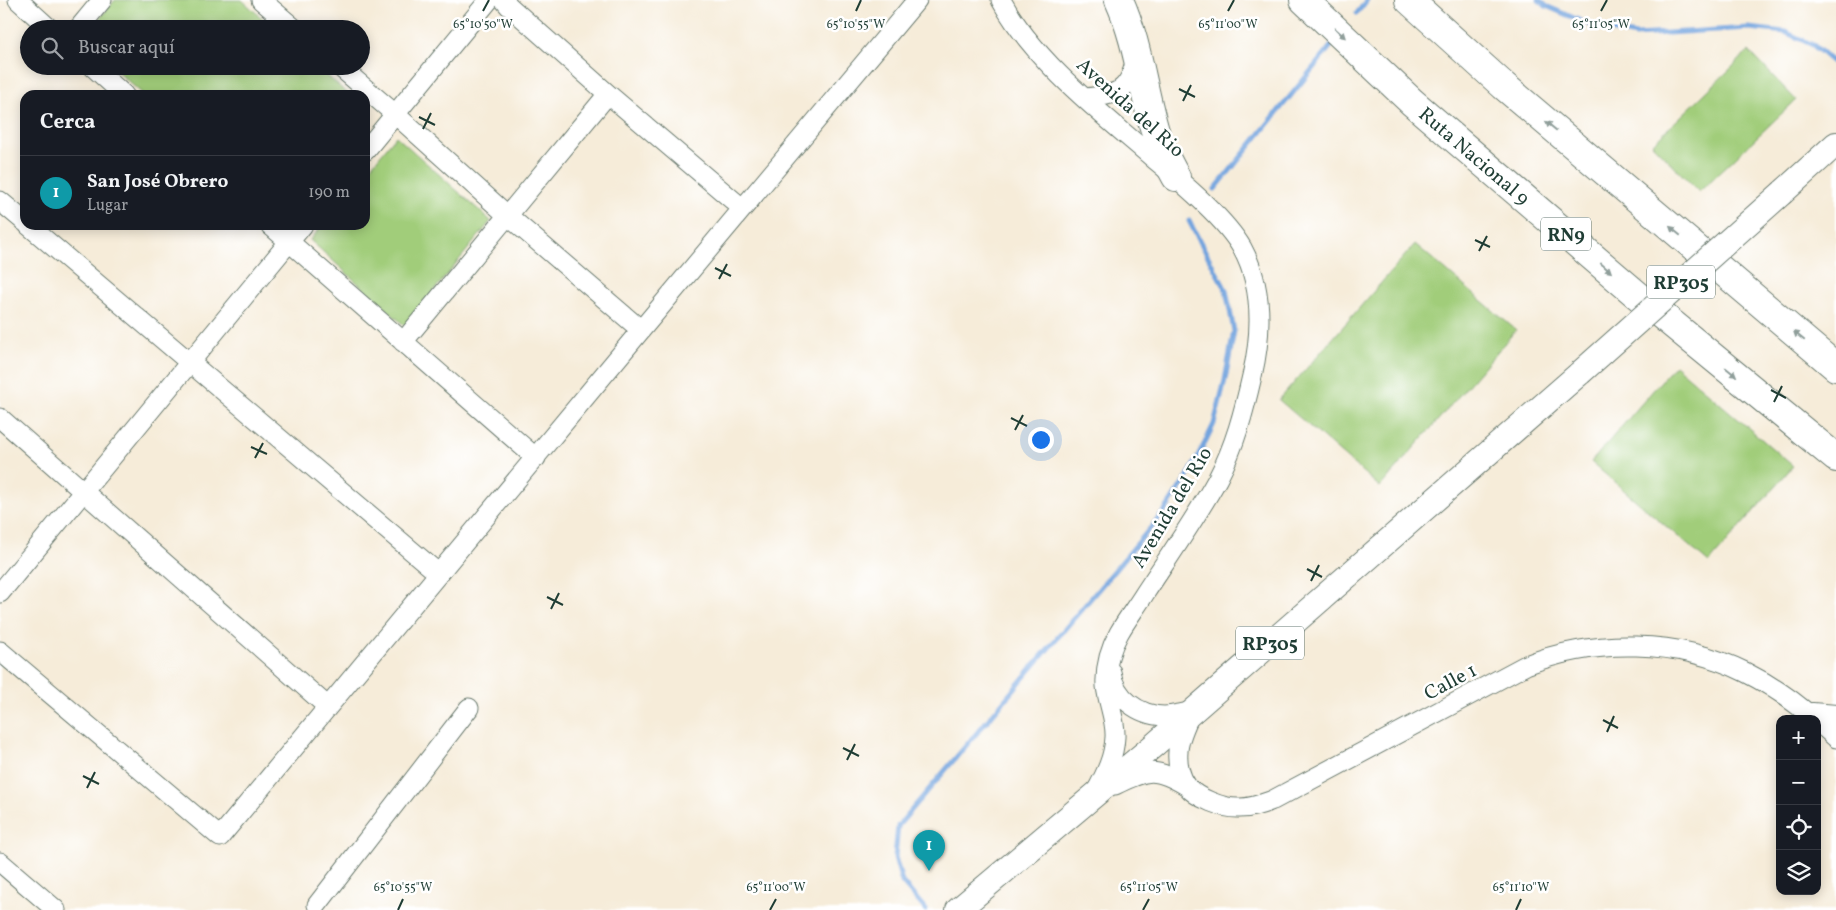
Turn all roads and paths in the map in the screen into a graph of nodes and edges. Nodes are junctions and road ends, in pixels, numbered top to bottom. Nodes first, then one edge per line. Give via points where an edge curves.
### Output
1 (18, 0) edge
2 (102, 0) edge
3 (261, 0) edge
4 (489, 0) edge
5 (504, 0) edge
6 (917, 0) edge
7 (1001, 0) edge
8 (1119, 0) edge
9 (1304, 0) edge
10 (1409, 0) edge
11 (40, 20) edge
12 (85, 20) edge
13 (284, 20) edge
14 (1137, 54) junction
15 (102, 75) edge
16 (350, 75) edge
17 (118, 90) edge
18 (367, 90) edge
19 (370, 93) edge
20 (608, 94) junction
21 (1085, 98) junction
22 (395, 114) junction
23 (1836, 144) edge
24 (370, 145) edge
25 (1176, 177) junction
26 (0, 201) edge
27 (742, 208) junction
28 (507, 215) junction
29 (20, 218) edge
30 (34, 230) edge
31 (276, 230) edge
32 (299, 230) edge
33 (289, 242) junction
34 (641, 330) junction
35 (403, 342) junction
36 (189, 363) junction
37 (1836, 367) edge
38 (0, 418) edge
39 (536, 458) junction
40 (1836, 458) edge
41 (84, 492) junction
42 (439, 574) junction
43 (0, 593) edge
44 (0, 650) edge
45 (1108, 659) junction
46 (328, 707) junction
47 (469, 708) dead end
48 (1191, 712) junction
49 (1814, 715) edge
50 (1821, 720) edge
51 (1836, 738) edge
52 (1187, 786) junction
53 (1093, 795) junction
54 (0, 862) edge
55 (318, 908) edge
56 (56, 910) edge
57 (958, 910) edge

1 - 11 street
2 - 12 street
3 - 13 street
4 - 22 street
5 - 20 street
6 - 27 street
7 - 21 street, Avenida del Rio via 1030,41
8 - 14 highway via 1130,24
9 -> 40 highway, Ruta Nacional 9 / RN9 via 1412,102 1636,294
37 -> 10 highway via 1504,86
14 - 21 street via 1133,74 1124,88 1105,96
14 - 25 highway via 1155,132
15 - 17 street
16 - 18 street
19 - 22 street
20 - 27 street
20 - 28 street
21 - 25 street, Avenida del Rio
22 - 24 street
22 - 28 street
23 - 48 main road, RP305, bridge via 1580,373
25 - 45 street, Avenida del Rio via 1221,220 1242,248 1256,282 1260,315 1258,352 1242,420 1218,477 1119,633
26 - 29 street
27 - 34 street
28 - 34 street
28 - 35 street
30 - 36 street
31 - 33 street
32 - 33 street
33 - 35 street
33 - 36 street
34 - 39 street
35 - 39 street
36 - 41 street
36 - 42 street
38 - 41 street
39 - 42 street
41 - 43 street
41 - 46 street
42 - 46 street
44 - 46 street via 220,837
45 - 48 street via 1112,679 1126,702 1149,714 1166,716
45 - 53 street, Avenida del Rio via 1106,686 1115,738 1113,755
47 - 55 street
48 - 52 street via 1178,750 1178,766
48 - 53 main road, RP305
49 - 52 street, Calle 1 via 1772,687 1710,658 1650,648 1574,650 1526,665 1274,800 1255,807 1224,806
50 - 51 street, Calle 1
52 - 53 street, Calle 1 via 1168,774 1150,771
53 - 57 main road, RP305
54 - 56 street

